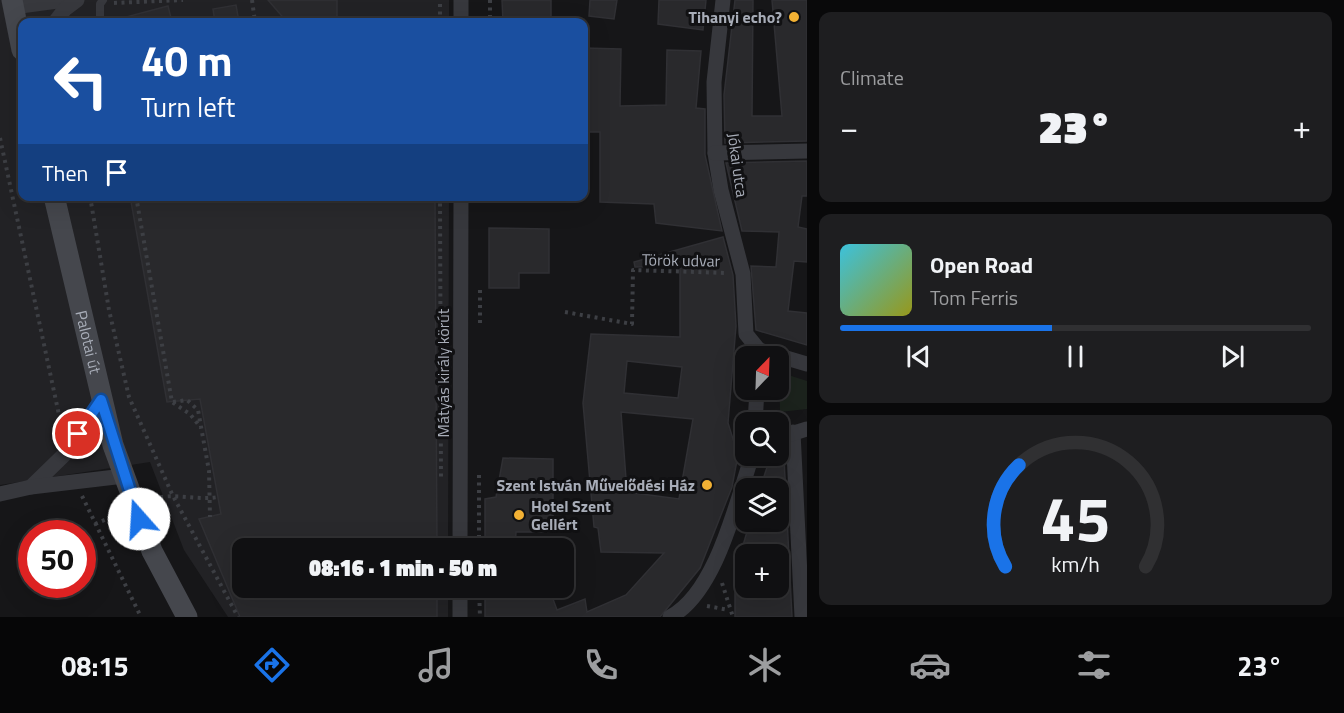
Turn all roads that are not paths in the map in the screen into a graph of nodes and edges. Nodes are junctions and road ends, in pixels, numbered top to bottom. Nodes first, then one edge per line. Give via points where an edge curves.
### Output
1 (65, 0) edge
2 (78, 0) edge
3 (461, 0) edge
4 (723, 0) edge
5 (102, 2) edge
6 (13, 4) edge
7 (58, 18) edge
8 (100, 18) edge
9 (461, 18) edge
10 (18, 30) edge
11 (807, 151) edge
12 (715, 153) junction
13 (55, 201) edge
14 (461, 201) edge
15 (754, 346) edge
16 (789, 360) edge
17 (807, 364) edge
18 (101, 400) junction
19 (793, 433) edge
20 (749, 466) edge
21 (124, 476) junction
22 (31, 487) junction
23 (0, 494) edge
24 (460, 538) edge
25 (460, 598) edge
26 (187, 617) edge
27 (460, 617) edge
28 (670, 617) edge
29 (802, 617) edge

1 - 6 street
2 - 7 street
3 - 9 street
4 - 12 street, Jókai utca via 714,82
5 - 8 lane
6 - 10 main road
11 - 12 street
12 - 15 street, Jókai utca via 743,274 746,334
13 - 18 main road, Palotai út
14 - 24 street, Mátyás király körút
16 - 17 street
18 - 21 main road, Palotai út
18 - 22 street via 67,452
19 - 29 street
20 - 28 street via 723,542 702,588
21 - 22 street
21 - 26 main road, Palotai út via 152,551
22 - 23 street
25 - 27 street

